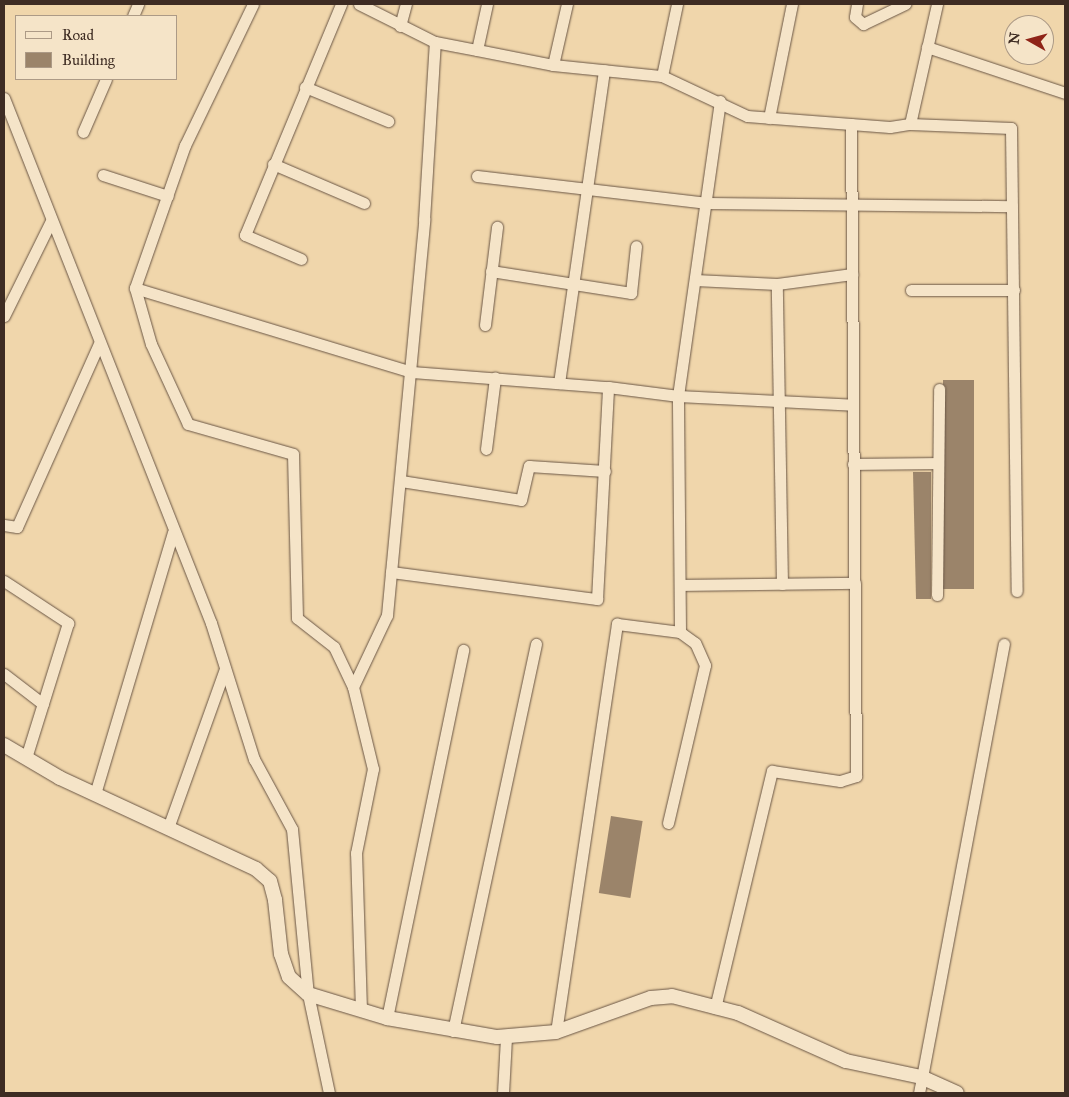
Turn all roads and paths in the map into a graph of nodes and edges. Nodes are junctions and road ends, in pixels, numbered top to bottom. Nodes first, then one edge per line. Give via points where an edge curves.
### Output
1 (253, 4) edge
2 (341, 4) edge
3 (359, 4) edge
4 (406, 4) edge
5 (487, 4) edge
6 (567, 4) edge
7 (677, 4) edge
8 (792, 4) edge
9 (857, 4) edge
10 (905, 4) edge
11 (937, 4) edge
12 (400, 26) junction
13 (435, 42) junction
14 (927, 48) junction
15 (477, 50) junction
16 (553, 64) junction
17 (604, 70) junction
18 (662, 76) junction
19 (106, 80) edge
20 (305, 88) junction
21 (1065, 93) edge
22 (4, 98) edge
23 (720, 101) junction
24 (769, 118) junction
25 (388, 121) dead end
26 (852, 124) junction
27 (910, 124) junction
28 (83, 132) dead end
29 (273, 164) junction
30 (103, 175) dead end
31 (477, 176) dead end
32 (587, 188) junction
33 (168, 196) junction
34 (364, 203) dead end
35 (706, 203) junction
36 (852, 204) junction
37 (1012, 206) junction
38 (51, 221) junction
39 (497, 228) dead end
40 (636, 246) dead end
41 (301, 259) dead end
42 (491, 272) junction
43 (852, 274) junction
44 (695, 280) junction
45 (573, 284) junction
46 (778, 284) junction
47 (135, 288) junction
48 (911, 290) dead end
49 (1014, 290) junction
50 (4, 316) edge
51 (485, 324) dead end
52 (99, 344) junction
53 (411, 372) junction
54 (495, 378) junction
55 (559, 383) junction
56 (608, 387) junction
57 (939, 389) dead end
58 (678, 396) junction
59 (778, 401) junction
60 (853, 405) junction
61 (486, 449) dead end
62 (937, 463) junction
63 (853, 464) junction
64 (605, 471) junction
65 (401, 481) junction
66 (4, 525) edge
67 (173, 532) junction
68 (391, 572) junction
69 (4, 582) edge
70 (855, 583) junction
71 (782, 584) junction
72 (682, 585) junction
73 (1017, 591) dead end
74 (937, 595) dead end
75 (680, 632) junction
76 (536, 644) dead end
77 (1004, 644) dead end
78 (463, 650) dead end
79 (225, 669) junction
80 (4, 674) edge
81 (353, 687) junction
82 (43, 704) junction
83 (4, 745) edge
84 (26, 758) junction
85 (95, 794) junction
86 (668, 823) dead end
87 (168, 828) junction
88 (308, 994) junction
89 (716, 1008) junction
90 (360, 1010) junction
91 (388, 1018) junction
92 (453, 1031) junction
93 (556, 1032) junction
94 (506, 1037) junction
95 (921, 1077) junction
96 (329, 1093) edge
97 (503, 1093) edge
98 (919, 1093) edge
99 (957, 1093) edge

1 - 33 street via 185,146
2 - 20 street
3 - 12 street
4 - 12 street
5 - 15 street
6 - 16 street
7 - 18 street
8 - 24 street
9 - 10 street via 854,17 863,24
11 - 14 street
12 - 13 street
13 - 15 street
13 - 53 street
14 - 21 street
14 - 27 street
15 - 16 street
16 - 17 street
17 - 18 street
17 - 32 street
18 - 23 street
19 - 28 street
20 - 25 street
20 - 29 street
22 - 38 street
23 - 24 street via 747,116
23 - 35 street
24 - 26 street
26 - 27 street
26 - 36 street
27 - 37 street via 1012,128
29 - 34 street
29 - 41 street via 245,235
30 - 33 street
31 - 32 street
32 - 35 street
32 - 45 street
33 - 47 street
35 - 36 street
35 - 44 street
36 - 37 street
36 - 43 street
37 - 49 street
38 - 50 street
38 - 52 street
39 - 42 street
40 - 45 street via 631,293
42 - 45 street
42 - 51 street
43 - 46 street
43 - 60 street
44 - 46 street
44 - 58 street
45 - 55 street
46 - 59 street
47 - 53 street
47 - 81 street via 151,344 188,424 293,454 297,618 334,648
48 - 49 street
49 - 73 street
52 - 66 street via 17,527
52 - 67 street
53 - 54 street
53 - 65 street
54 - 55 street
54 - 61 street
55 - 56 street
56 - 58 street
56 - 64 street
57 - 62 street
58 - 59 street
58 - 72 street
59 - 60 street
59 - 71 street
60 - 63 street
62 - 63 street
62 - 74 street
63 - 70 street
64 - 65 street via 529,466 521,500
64 - 68 street via 597,599
65 - 68 street
67 - 79 street
67 - 85 street
68 - 81 street via 386,615
69 - 82 street via 68,623
70 - 71 street
70 - 89 street via 856,776 840,781 772,771
71 - 72 street
72 - 75 street
75 - 86 street via 695,642 705,665
75 - 93 street via 617,624
76 - 92 street
77 - 95 street
78 - 91 street
79 - 87 street
79 - 88 street via 254,759 292,829
80 - 82 street
81 - 90 street via 373,769 356,853
82 - 84 street
83 - 84 street
84 - 85 street
85 - 87 street
87 - 88 street via 256,870 270,881 289,977
88 - 90 street
88 - 96 street
89 - 93 street via 672,996 651,998
89 - 95 street via 846,1061
90 - 91 street
91 - 92 street
92 - 94 street
93 - 94 street
94 - 97 street
95 - 98 street
95 - 99 street

